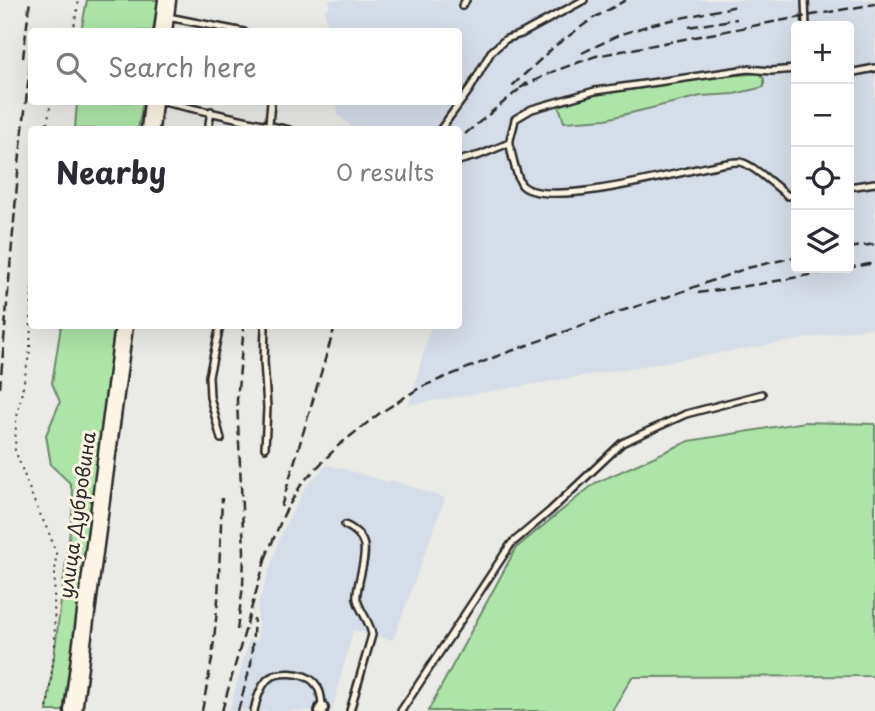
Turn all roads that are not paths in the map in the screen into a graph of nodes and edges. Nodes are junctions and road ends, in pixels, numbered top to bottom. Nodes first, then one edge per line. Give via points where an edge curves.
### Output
1 (167, 0) edge
2 (584, 0) edge
3 (805, 0) edge
4 (806, 21) edge
5 (164, 24) edge
6 (204, 28) edge
7 (875, 68) edge
8 (791, 69) edge
9 (854, 72) edge
10 (462, 100) edge
11 (153, 105) edge
12 (180, 105) edge
13 (271, 105) edge
14 (458, 105) edge
15 (211, 111) junction
16 (269, 124) junction
17 (150, 126) edge
18 (209, 126) edge
19 (276, 126) edge
20 (443, 126) edge
21 (509, 143) junction
22 (462, 161) edge
23 (875, 183) edge
24 (854, 186) edge
25 (791, 195) edge
26 (124, 329) edge
27 (219, 329) edge
28 (265, 329) edge
29 (762, 394) dead end
30 (221, 439) dead end
31 (265, 448) dead end
32 (345, 525) dead end
33 (321, 710) edge
34 (73, 711) edge
35 (254, 711) edge
36 (350, 711) edge
37 (401, 711) edge

1 - 5 main road
2 - 10 lane via 506,38 491,52
3 - 4 lane
5 - 6 lane
7 - 9 lane
8 - 21 lane via 748,69 595,91 531,109 515,120
11 - 17 main road
12 - 15 lane
13 - 16 lane
14 - 20 lane
15 - 16 lane
15 - 18 lane
16 - 19 lane
21 - 22 lane
21 - 25 lane via 522,186 540,194 599,190 741,162
23 - 24 lane
26 - 34 main road, улица Дубровина
27 - 30 lane via 209,376
28 - 31 lane
29 - 37 lane via 686,414 622,443 511,544
32 - 36 lane via 357,531 364,542 356,596 372,635
33 - 35 lane via 322,697 315,683 296,674 281,674 268,679

